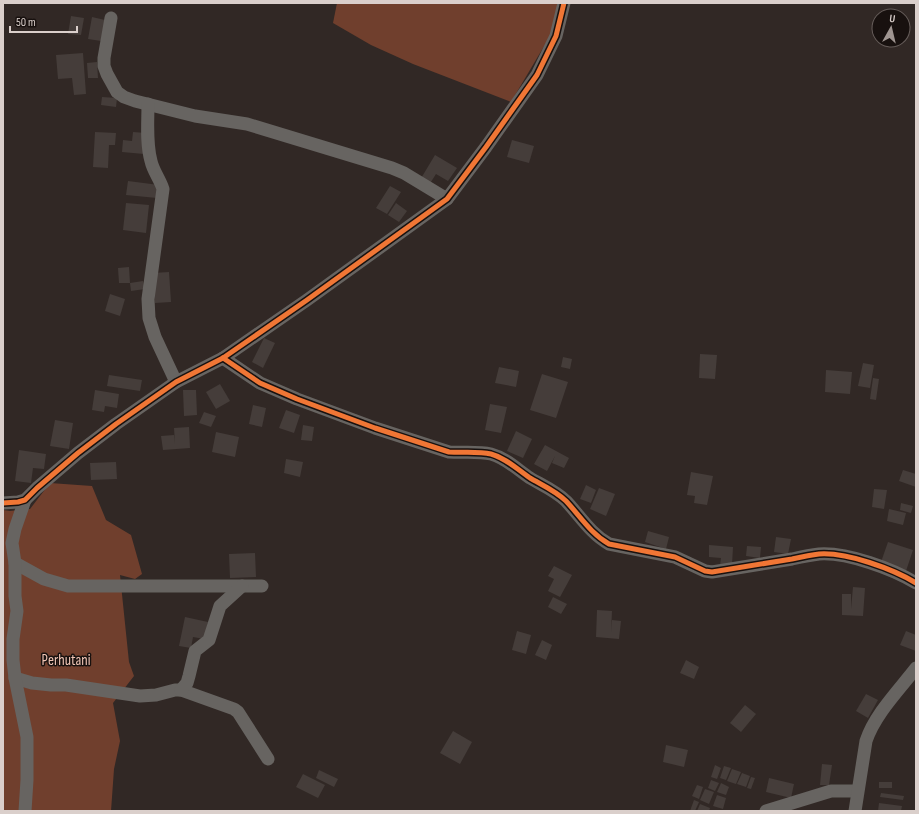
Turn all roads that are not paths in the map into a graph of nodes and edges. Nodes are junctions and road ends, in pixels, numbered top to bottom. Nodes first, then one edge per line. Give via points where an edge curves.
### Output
1 (564, 3) edge
2 (111, 18) dead end
3 (148, 104) junction
4 (447, 199) junction
5 (223, 358) junction
6 (176, 382) junction
7 (25, 500) junction
8 (7, 503) edge
9 (19, 517) junction
10 (15, 563) junction
11 (916, 583) edge
12 (242, 586) junction
13 (262, 586) dead end
14 (916, 668) edge
15 (15, 678) junction
16 (181, 690) junction
17 (268, 759) dead end
18 (857, 791) junction
19 (25, 811) edge
20 (766, 811) edge
21 (855, 811) edge

1 - 4 street via 556,36 537,75
2 - 3 street via 104,58 107,74 120,95
3 - 4 street via 195,116 248,124 392,168
3 - 6 street via 150,156 162,189 148,299 149,318
4 - 5 street
5 - 6 street
5 - 11 street via 260,383 297,400 449,452 486,453 501,458 555,492 600,539 609,544 676,557 712,572 804,556 836,555 886,568
6 - 7 street via 78,453
7 - 8 street
7 - 9 street
8 - 9 street
9 - 10 street via 12,543
10 - 12 street via 44,579 68,586
10 - 15 street
12 - 13 street
12 - 16 street via 220,606 209,640 195,651 190,676
14 - 18 street via 869,731
15 - 16 street via 32,683 66,685 140,696
15 - 19 street via 27,737
16 - 17 street via 238,712
18 - 20 street via 831,791
18 - 21 street

